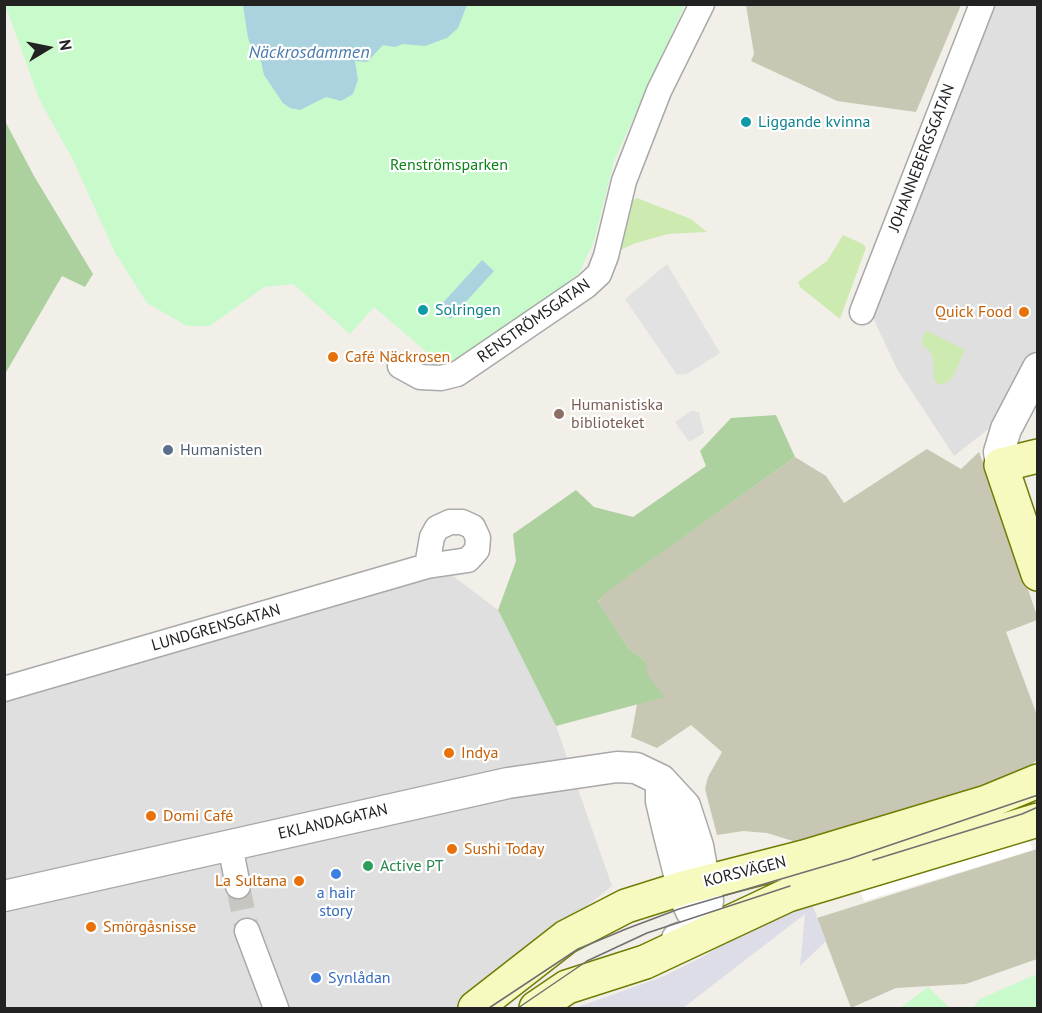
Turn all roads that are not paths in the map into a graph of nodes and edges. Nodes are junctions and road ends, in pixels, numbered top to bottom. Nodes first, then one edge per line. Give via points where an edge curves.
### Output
1 (702, 4) edge
2 (982, 4) edge
3 (862, 312) dead end
4 (400, 366) dead end
5 (1038, 368) edge
6 (1038, 456) edge
7 (1001, 465) junction
8 (427, 566) dead end
9 (1038, 574) edge
10 (4, 689) edge
11 (1025, 787) edge
12 (1031, 822) edge
13 (230, 845) junction
14 (849, 860) junction
15 (694, 885) junction
16 (238, 886) tunnel mouth
17 (4, 897) edge
18 (717, 922) junction
19 (247, 931) tunnel mouth
20 (276, 1008) edge
21 (475, 1008) edge
22 (536, 1008) edge

1 - 4 street, RENSTRÖMSGATAN via 659,91 624,181 599,274 457,374 420,377
2 - 3 street, JOHANNEBERGSGATAN
5 - 7 street via 1006,429 999,452
6 - 7 main road
7 - 9 main road
8 - 10 street, LUNDGRENSGATAN
11 - 14 main road, KORSVÄGEN
12 - 14 main road, KORSVÄGEN
13 - 15 street, EKLANDAGATAN via 542,778 617,767 636,768 661,780 662,801
13 - 16 street
13 - 17 street, EKLANDAGATAN
14 - 15 main road, KORSVÄGEN
14 - 18 main road, KORSVÄGEN via 788,895
15 - 18 street, EKLANDAGATAN via 692,914
15 - 21 main road, KORSVÄGEN via 626,906 566,937
18 - 22 main road, KORSVÄGEN via 645,962 567,987
19 - 20 street

